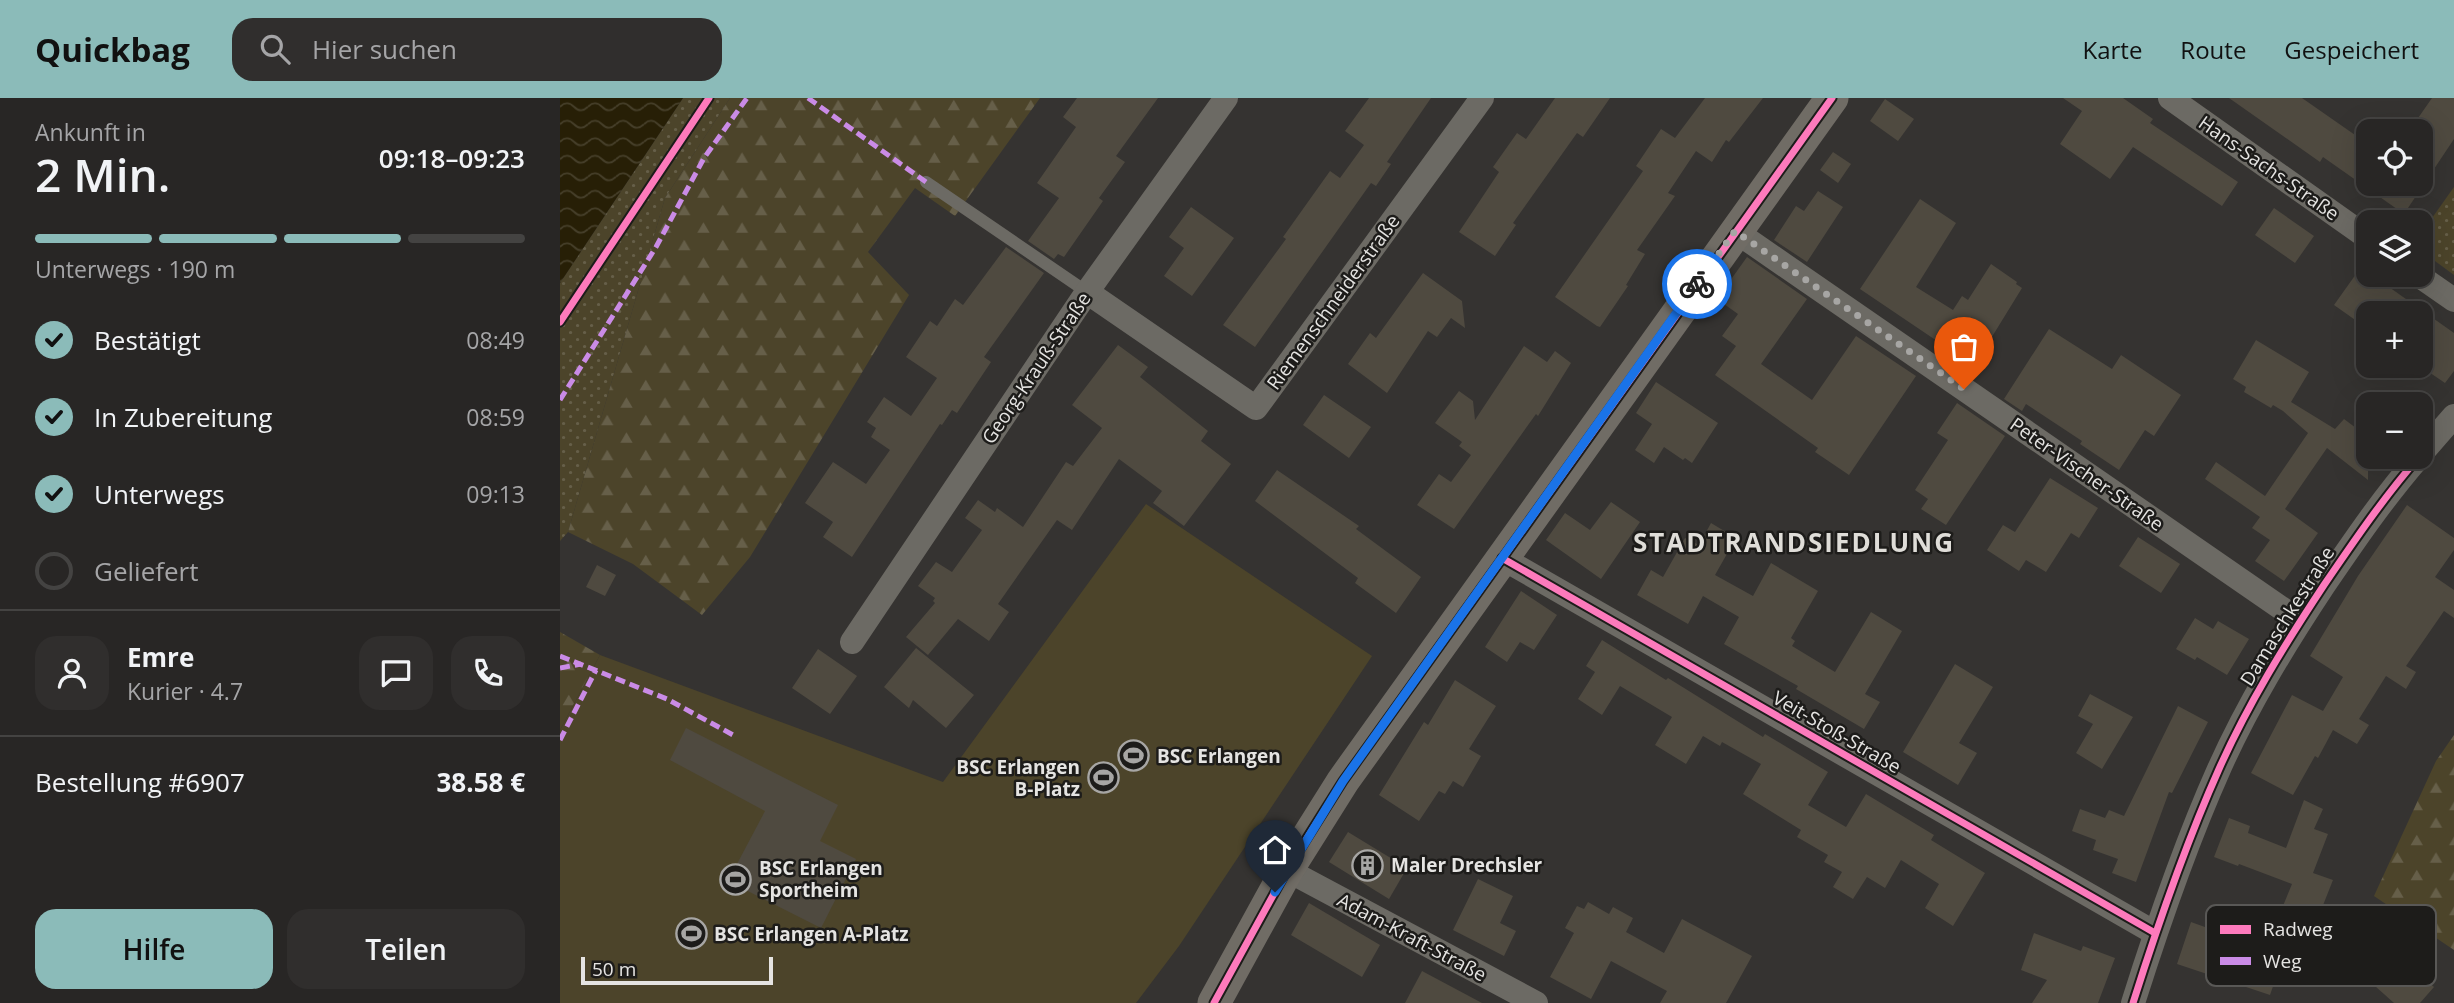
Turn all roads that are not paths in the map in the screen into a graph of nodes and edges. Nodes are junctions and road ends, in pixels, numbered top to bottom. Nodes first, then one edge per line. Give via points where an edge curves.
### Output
1 (1226, 98) edge
2 (1482, 98) edge
3 (1832, 98) edge
4 (2170, 98) edge
5 (926, 182) dead end
6 (2356, 230) edge
7 (1735, 231) junction
8 (2433, 285) edge
9 (1087, 292) junction
10 (2454, 300) edge
11 (2454, 416) edge
12 (2433, 441) edge
13 (2410, 469) edge
14 (1502, 558) junction
15 (2300, 621) junction
16 (852, 642) dead end
17 (1287, 870) junction
18 (2155, 933) junction
19 (1214, 1003) edge
20 (1536, 1003) edge
21 (2133, 1003) edge

1 - 9 street, Georg-Krauß-Straße
2 - 9 street, Riemenschneiderstraße via 1256,408
3 - 7 street
4 - 6 street, Hans-Sachs-Straße
5 - 9 lane
7 - 14 street
7 - 15 street, Peter-Vischer-Straße
8 - 10 street
9 - 16 street, Georg-Krauß-Straße
11 - 12 street, Damaschkestraße
13 - 15 street, Damaschkestraße
14 - 17 street via 1343,781
14 - 18 street, Veit-Stoß-Straße
15 - 18 street, Damaschkestraße via 2253,700 2220,768
17 - 19 street
17 - 20 street, Adam-Kraft-Straße
18 - 21 street, Damaschkestraße

